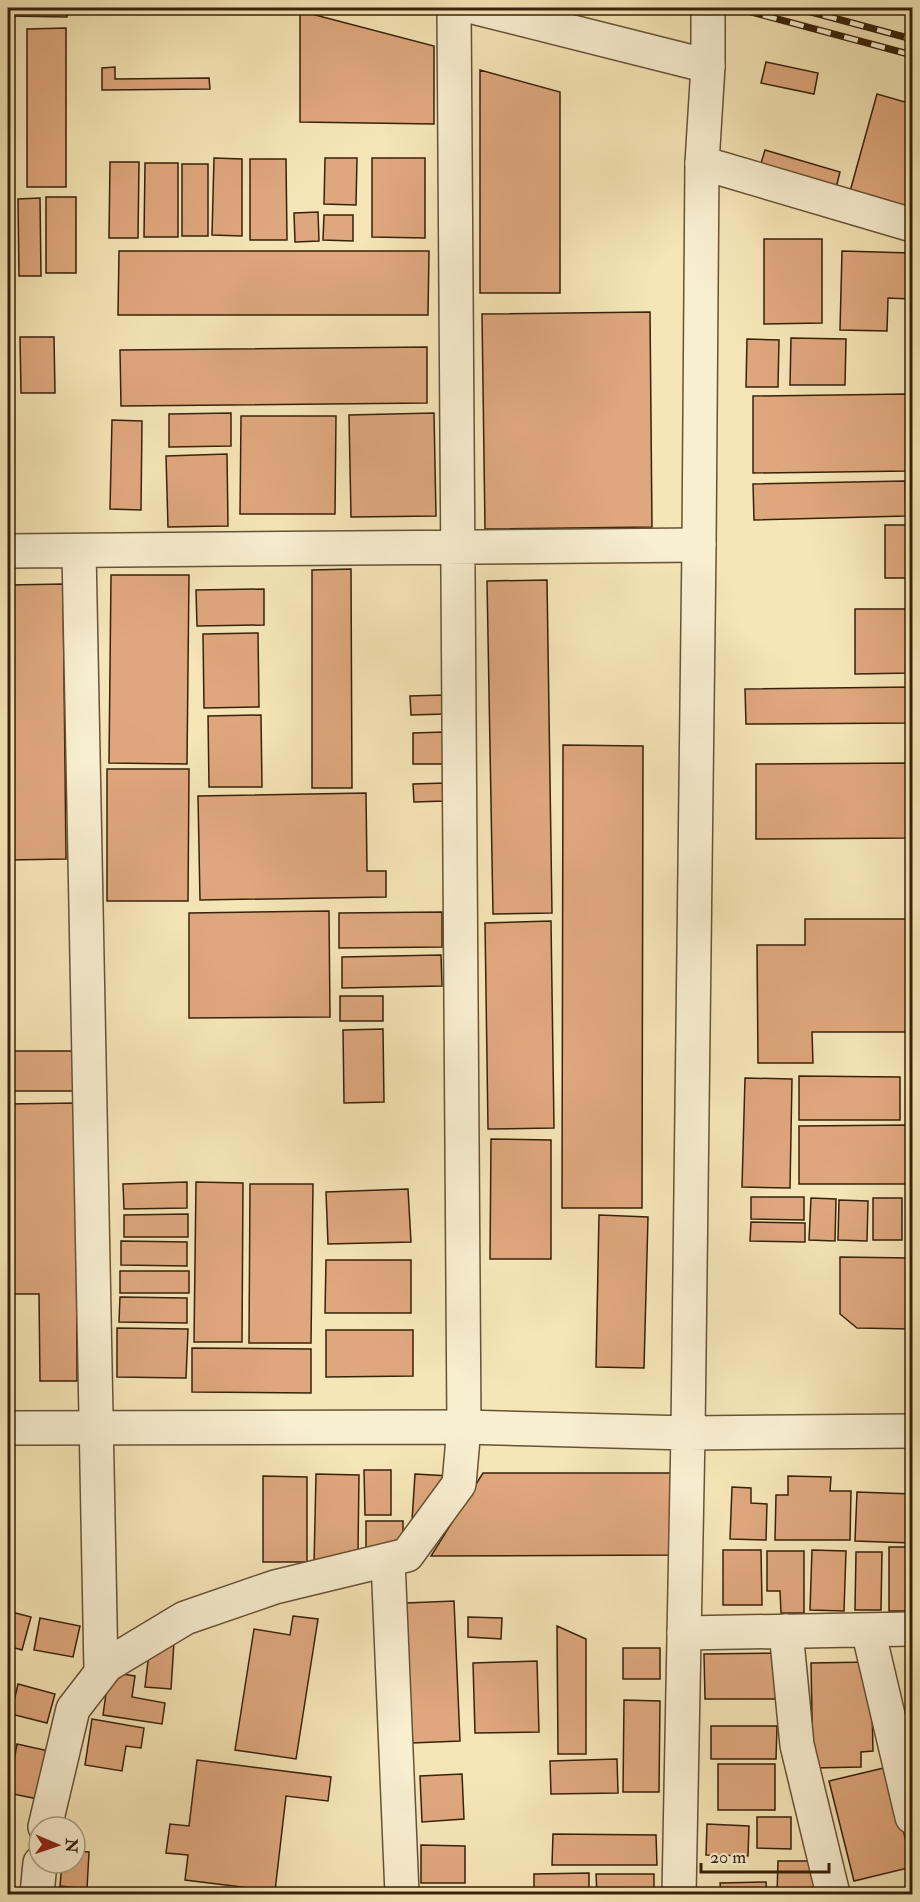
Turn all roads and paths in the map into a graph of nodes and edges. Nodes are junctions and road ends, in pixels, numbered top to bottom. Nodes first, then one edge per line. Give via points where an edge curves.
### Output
1 (454, 8) edge
2 (477, 8) edge
3 (708, 8) edge
4 (708, 66) junction
5 (702, 163) junction
6 (912, 225) edge
7 (699, 545) junction
8 (457, 548) junction
9 (8, 551) edge
10 (79, 551) junction
11 (464, 1427) junction
12 (8, 1428) edge
13 (96, 1428) junction
14 (912, 1431) edge
15 (688, 1433) junction
16 (388, 1560) junction
17 (912, 1629) edge
18 (868, 1630) junction
19 (786, 1631) junction
20 (684, 1633) junction
21 (101, 1671) junction
22 (48, 1815) edge
23 (912, 1817) edge
24 (39, 1875) edge
25 (37, 1894) edge
26 (402, 1894) edge
27 (679, 1894) edge
28 (833, 1894) edge

1 - 8 street
2 - 4 street
3 - 4 street
4 - 5 street
5 - 6 street
5 - 7 street
7 - 8 street
7 - 15 street
8 - 10 street
8 - 11 street
9 - 10 street
10 - 13 street
11 - 13 street
11 - 15 street
11 - 16 street via 459,1484 407,1555
12 - 13 street
13 - 21 street
14 - 15 street
15 - 20 street
16 - 21 street via 275,1587 185,1618
16 - 26 street
17 - 18 street
18 - 19 street
18 - 23 street
19 - 20 street
19 - 28 street via 797,1745
20 - 27 street
21 - 22 street via 73,1709
24 - 25 street

